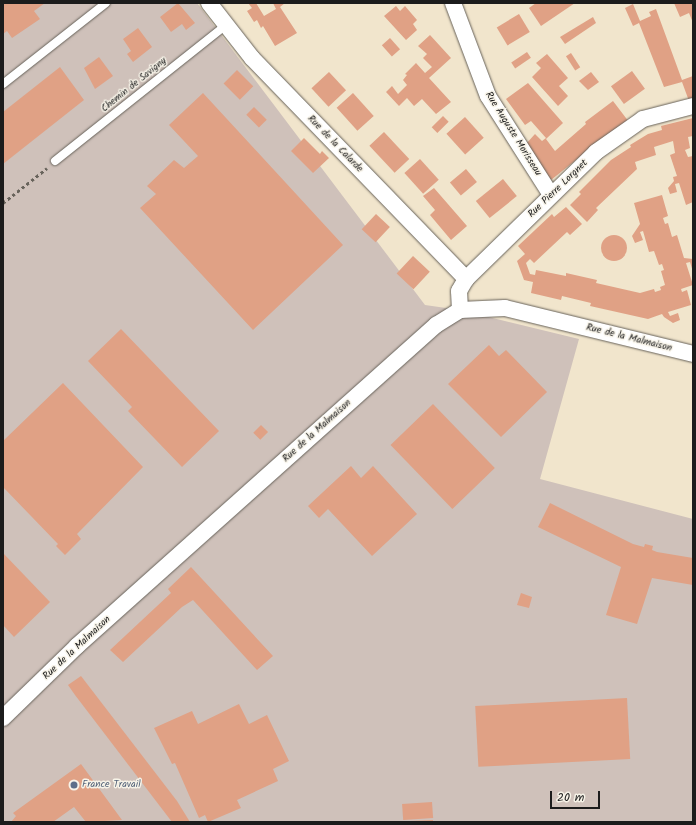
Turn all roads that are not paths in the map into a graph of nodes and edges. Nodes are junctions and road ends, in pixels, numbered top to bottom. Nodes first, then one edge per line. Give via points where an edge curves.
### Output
1 (106, 3) edge
2 (209, 3) edge
3 (453, 3) edge
4 (226, 25) junction
5 (3, 84) edge
6 (693, 106) edge
7 (55, 161) road end
8 (551, 195) junction
9 (466, 279) junction
10 (460, 310) junction
11 (693, 354) edge
12 (3, 718) edge

1 - 5 lane
2 - 4 street, Rue de la Calarde
3 - 8 street, Rue Auguste Morisseau via 488,96
4 - 7 lane, Chemin de Savigny
4 - 9 street, Rue de la Calarde via 252,58
6 - 8 street, Rue Pierre Lorgnet via 643,119 596,152
8 - 9 street, Rue Pierre Lorgnet
9 - 10 street, Rue Pierre Lorgnet via 459,291
10 - 11 street, Rue de la Malmaison via 505,308
10 - 12 street, Rue de la Malmaison via 436,325 76,646

